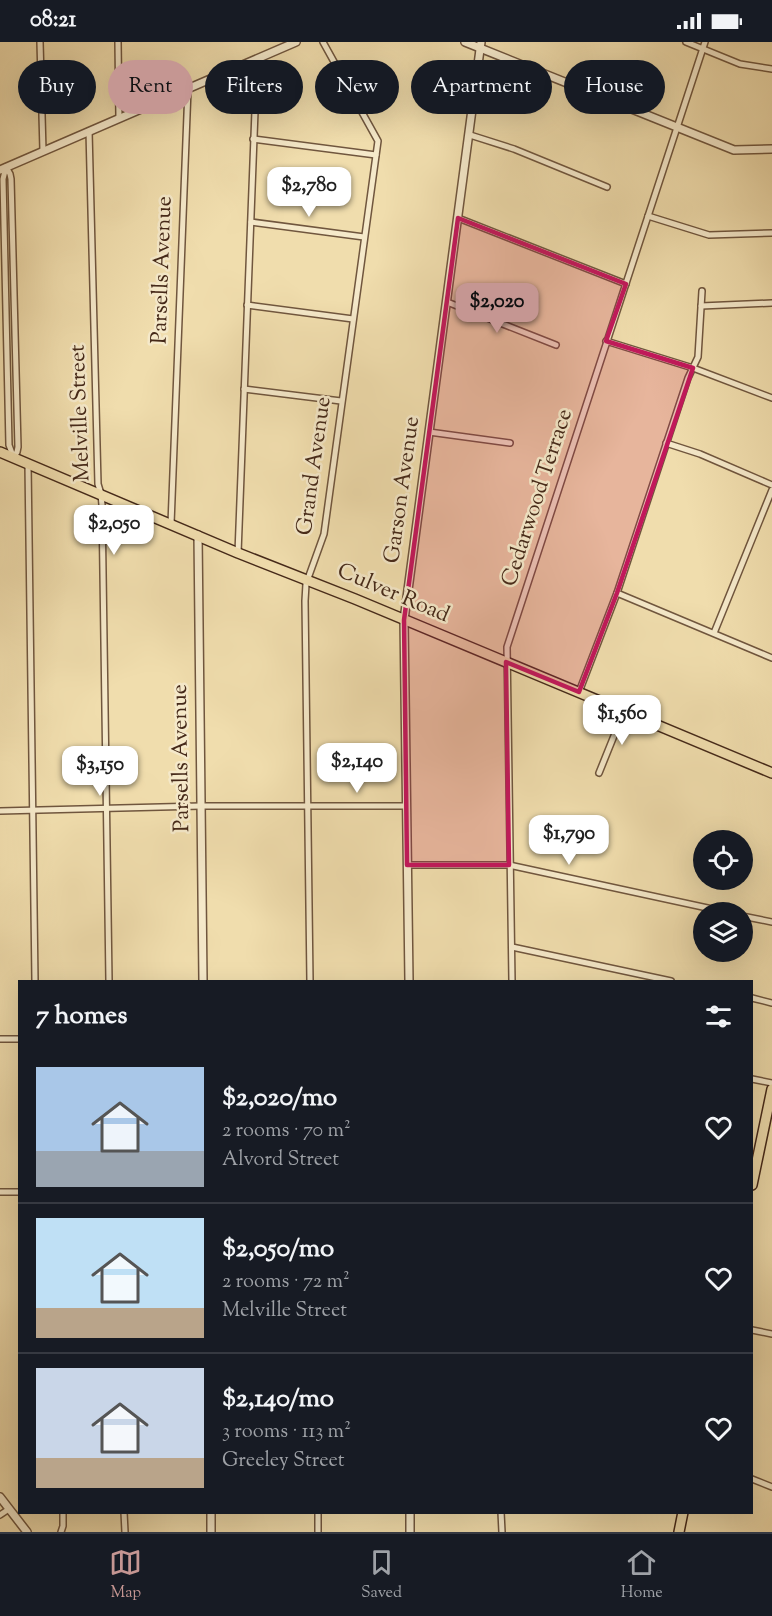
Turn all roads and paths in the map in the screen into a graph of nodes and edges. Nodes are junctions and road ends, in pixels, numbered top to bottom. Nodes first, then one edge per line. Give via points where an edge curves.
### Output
1 (40, 42) edge
2 (118, 42) edge
3 (296, 42) edge
4 (323, 42) edge
5 (465, 42) edge
6 (686, 42) edge
7 (481, 45) edge
8 (704, 45) edge
9 (257, 59) junction
10 (772, 69) edge
11 (193, 87) edge
12 (129, 114) edge
13 (187, 114) edge
14 (119, 118) junction
15 (677, 127) junction
16 (89, 131) junction
17 (470, 135) junction
18 (254, 139) junction
19 (772, 149) edge
20 (43, 151) junction
21 (376, 155) junction
22 (3, 169) edge
23 (607, 187) dead end
24 (648, 216) junction
25 (458, 218) junction
26 (250, 222) junction
27 (772, 233) edge
28 (364, 237) junction
29 (626, 284) junction
30 (702, 291) dead end
31 (447, 302) junction
32 (772, 303) edge
33 (247, 305) junction
34 (701, 306) junction
35 (353, 319) junction
36 (606, 341) junction
37 (556, 345) dead end
38 (693, 368) junction
39 (244, 388) junction
40 (772, 398) edge
41 (341, 401) junction
42 (429, 432) junction
43 (510, 443) dead end
44 (666, 444) junction
45 (0, 452) edge
46 (13, 458) junction
47 (28, 464) junction
48 (772, 485) edge
49 (772, 490) edge
50 (101, 494) junction
51 (171, 524) junction
52 (198, 535) junction
53 (238, 553) junction
54 (308, 580) junction
55 (617, 593) junction
56 (404, 620) junction
57 (714, 633) junction
58 (772, 658) edge
59 (506, 662) junction
60 (579, 692) junction
61 (624, 711) junction
62 (599, 773) dead end
63 (772, 773) edge
64 (308, 806) junction
65 (406, 806) junction
66 (201, 807) junction
67 (106, 808) junction
68 (0, 811) edge
69 (31, 811) junction
70 (407, 865) junction
71 (509, 865) junction
72 (693, 905) edge
73 (753, 918) edge
74 (772, 922) edge
75 (512, 947) junction
76 (35, 980) edge
77 (109, 980) edge
78 (203, 980) edge
79 (310, 980) edge
80 (409, 980) edge
81 (512, 980) edge
82 (666, 980) edge
83 (753, 998) edge
84 (772, 1003) edge
85 (0, 1039) edge
86 (18, 1039) edge
87 (753, 1079) edge
88 (772, 1083) edge
89 (772, 1089) edge
90 (754, 1161) edge
91 (0, 1192) edge
92 (18, 1192) edge
93 (753, 1330) edge
94 (772, 1334) edge
95 (753, 1479) edge
96 (772, 1487) edge
97 (0, 1497) edge
98 (9, 1509) junction
99 (63, 1514) edge
100 (124, 1514) edge
101 (211, 1514) edge
102 (318, 1514) edge
103 (410, 1514) edge
104 (501, 1514) edge
105 (684, 1514) edge
106 (0, 1515) edge
107 (27, 1532) edge
108 (61, 1532) edge
109 (125, 1532) edge
110 (212, 1532) edge
111 (318, 1532) edge
112 (410, 1532) edge
113 (501, 1532) edge
114 (679, 1532) edge

1 - 20 street
2 - 14 street
3 - 9 street
4 - 21 street, Grand Avenue via 378,141
5 - 7 street
6 - 8 street
7 - 15 street
7 - 17 street, Garson Avenue
8 - 10 street via 741,64
8 - 15 street, Cedarwood Terrace
9 - 11 street
9 - 18 street
12 - 14 street
13 - 51 street, Parsells Avenue
14 - 16 street
15 - 19 street via 734,150
15 - 24 street, Cedarwood Terrace
16 - 20 street
16 - 50 street, Melville Street
17 - 23 street
17 - 25 street, Garson Avenue
18 - 21 street
18 - 26 street
20 - 22 street
21 - 28 street, Grand Avenue
22 - 46 street via 11,178 18,447
24 - 27 street via 709,235
24 - 29 street, Cedarwood Terrace
25 - 29 street
25 - 31 street, Garson Avenue
26 - 28 street
26 - 33 street
28 - 35 street, Grand Avenue
29 - 36 street, Cedarwood Terrace
30 - 34 street
31 - 37 street
31 - 42 street, Garson Avenue
32 - 34 street
33 - 35 street
33 - 39 street
34 - 38 street via 698,357
35 - 41 street, Grand Avenue
36 - 38 street
36 - 59 street, Cedarwood Terrace via 508,641
38 - 40 street
38 - 44 street
39 - 41 street
39 - 53 street
41 - 54 street, Grand Avenue via 324,534
42 - 43 street
42 - 56 street, Garson Avenue
44 - 48 street
44 - 55 street
45 - 46 main road, Culver Road
46 - 47 main road, Culver Road
47 - 50 main road, Culver Road
47 - 69 street
49 - 57 street
50 - 51 main road, Culver Road
50 - 67 street, Melville Street
51 - 52 main road, Culver Road
52 - 53 main road, Culver Road
52 - 66 street, Parsells Avenue
53 - 54 main road, Culver Road
54 - 56 main road, Culver Road
54 - 64 street, Grand Avenue
55 - 57 street
55 - 60 street
56 - 59 main road, Culver Road
56 - 65 street, Garson Avenue
57 - 58 street
59 - 60 main road, Culver Road
59 - 71 street, Cedarwood Terrace
60 - 61 main road, Culver Road
61 - 62 street
61 - 63 main road, Culver Road
64 - 65 street
64 - 66 street
64 - 79 street, Grand Avenue
65 - 70 street, Garson Avenue
66 - 67 street
66 - 78 street, Parsells Avenue
67 - 69 street
67 - 77 street, Melville Street
68 - 69 street
69 - 76 street
70 - 71 street
70 - 80 street, Garson Avenue
71 - 72 street
71 - 75 street, Cedarwood Terrace
73 - 74 street
75 - 81 street, Cedarwood Terrace
75 - 82 street
83 - 84 street
85 - 86 street
87 - 88 street
89 - 90 main road
91 - 92 street
93 - 94 street
95 - 96 street
97 - 98 street
98 - 106 street
98 - 107 street
99 - 108 street
100 - 109 street
101 - 110 street
102 - 111 street
103 - 112 street
104 - 113 street
105 - 114 main road

